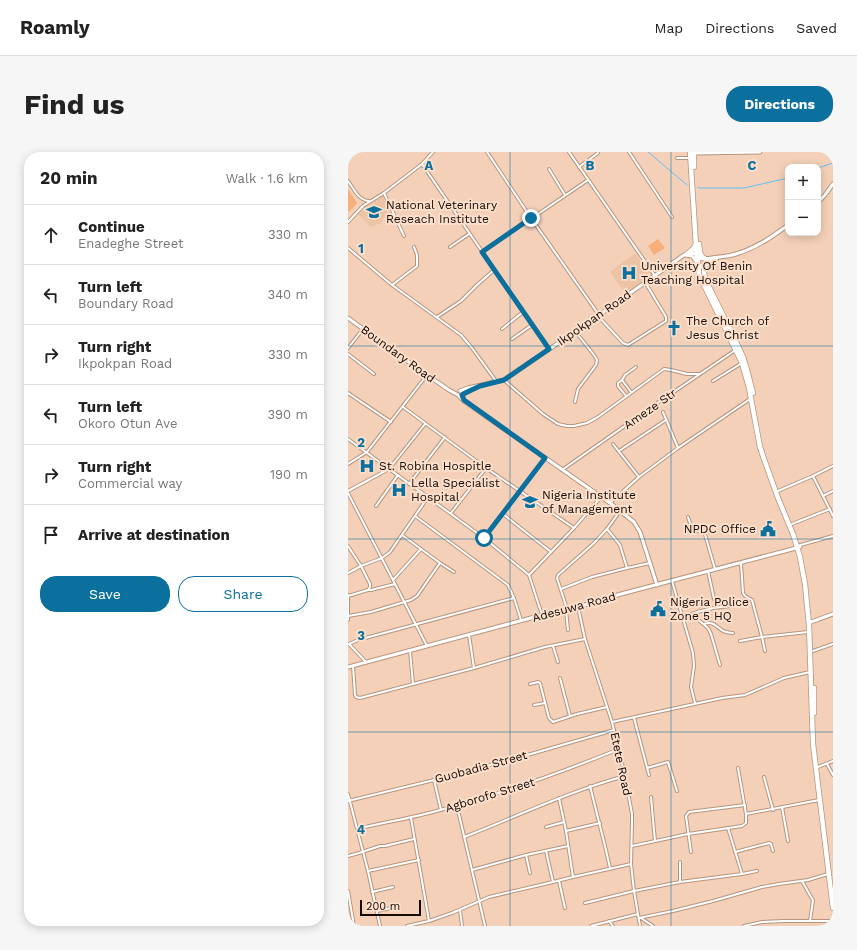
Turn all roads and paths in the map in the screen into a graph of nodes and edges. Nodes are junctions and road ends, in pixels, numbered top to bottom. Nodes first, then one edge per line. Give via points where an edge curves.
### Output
1 (433, 152) edge
2 (487, 152) edge
3 (569, 152) edge
4 (629, 152) edge
5 (693, 152) edge
6 (760, 152) edge
7 (598, 153) dead end
8 (677, 158) dead end
9 (691, 158) junction
10 (422, 164) junction
11 (579, 167) junction
12 (549, 169) dead end
13 (588, 180) junction
14 (348, 181) edge
15 (833, 184) edge
16 (384, 193) junction
17 (565, 195) junction
18 (820, 200) edge
19 (363, 201) junction
20 (370, 202) junction
21 (363, 206) junction
22 (672, 217) dead end
23 (531, 218) junction
24 (348, 222) edge
25 (785, 227) edge
26 (470, 234) junction
27 (404, 236) dead end
28 (696, 244) junction
29 (450, 247) dead end
30 (348, 248) edge
31 (414, 248) dead end
32 (482, 252) junction
33 (685, 254) junction
34 (703, 259) junction
35 (697, 262) junction
36 (494, 270) junction
37 (655, 276) junction
38 (645, 282) junction
39 (392, 285) junction
40 (523, 312) junction
41 (598, 316) junction
42 (437, 317) junction
43 (348, 318) edge
44 (532, 325) junction
45 (363, 329) junction
46 (502, 329) dead end
47 (576, 331) junction
48 (512, 339) dead end
49 (348, 348) edge
50 (549, 349) junction
51 (737, 349) junction
52 (348, 354) edge
53 (743, 363) junction
54 (636, 367) dead end
55 (374, 374) dead end
56 (700, 374) junction
57 (427, 375) junction
58 (504, 380) junction
59 (623, 381) junction
60 (713, 381) dead end
61 (496, 382) junction
62 (631, 392) junction
63 (348, 393) edge
64 (460, 394) junction
65 (626, 396) junction
66 (751, 398) junction
67 (575, 402) dead end
68 (403, 407) junction
69 (662, 412) dead end
70 (666, 420) junction
71 (391, 422) junction
72 (425, 424) junction
73 (445, 438) junction
74 (348, 439) edge
75 (613, 444) dead end
76 (678, 448) junction
77 (620, 451) junction
78 (368, 452) junction
79 (545, 458) junction
80 (348, 464) edge
81 (833, 466) edge
82 (486, 468) junction
83 (389, 469) junction
84 (562, 470) junction
85 (398, 475) junction
86 (813, 476) junction
87 (639, 477) junction
88 (409, 484) junction
89 (778, 491) junction
90 (833, 491) edge
91 (348, 492) edge
92 (520, 492) junction
93 (823, 496) junction
94 (428, 497) junction
95 (601, 497) junction
96 (610, 503) junction
97 (376, 506) dead end
98 (830, 509) junction
99 (620, 511) junction
100 (450, 513) junction
101 (503, 514) junction
102 (833, 515) edge
103 (415, 516) junction
104 (688, 517) dead end
105 (792, 524) junction
106 (574, 528) junction
107 (607, 529) junction
108 (402, 535) junction
109 (833, 536) edge
110 (484, 538) junction
111 (348, 546) edge
112 (798, 546) junction
113 (421, 549) junction
114 (551, 552) junction
115 (382, 558) junction
116 (440, 563) junction
117 (650, 563) junction
118 (741, 563) junction
119 (361, 566) junction
120 (627, 568) junction
121 (716, 569) junction
122 (708, 571) junction
123 (454, 572) dead end
124 (348, 573) edge
125 (529, 575) junction
126 (394, 580) junction
127 (672, 581) junction
128 (395, 584) junction
129 (657, 585) junction
130 (561, 589) junction
131 (368, 590) junction
132 (348, 596) edge
133 (514, 598) junction
134 (714, 599) dead end
135 (348, 600) edge
136 (405, 602) junction
137 (730, 606) dead end
138 (578, 607) junction
139 (566, 609) junction
140 (691, 614) junction
141 (833, 614) edge
142 (542, 615) junction
143 (348, 616) edge
144 (682, 618) junction
145 (348, 620) edge
146 (521, 620) junction
147 (811, 622) junction
148 (416, 624) junction
149 (704, 624) junction
150 (568, 630) dead end
151 (809, 631) junction
152 (733, 633) dead end
153 (469, 635) junction
154 (762, 637) junction
155 (585, 639) junction
156 (740, 641) dead end
157 (349, 644) edge
158 (833, 644) edge
159 (427, 646) junction
160 (553, 646) junction
161 (410, 650) junction
162 (765, 650) dead end
163 (813, 651) junction
164 (366, 662) junction
165 (558, 662) dead end
166 (720, 665) dead end
167 (353, 666) junction
168 (348, 667) edge
169 (474, 668) junction
170 (811, 672) junction
171 (560, 678) dead end
172 (413, 684) junction
173 (530, 684) dead end
174 (545, 703) junction
175 (695, 703) junction
176 (534, 706) dead end
177 (607, 707) junction
178 (813, 709) junction
179 (570, 716) junction
180 (634, 718) junction
181 (612, 722) junction
182 (614, 730) junction
183 (619, 749) junction
184 (833, 761) edge
185 (827, 764) junction
186 (647, 768) junction
187 (738, 768) dead end
188 (818, 768) junction
189 (649, 775) dead end
190 (833, 775) edge
191 (625, 776) junction
192 (764, 777) dead end
193 (434, 780) junction
194 (590, 786) junction
195 (677, 790) dead end
196 (348, 794) edge
197 (651, 797) dead end
198 (559, 798) junction
199 (820, 800) junction
200 (349, 801) edge
201 (745, 805) junction
202 (457, 806) junction
203 (782, 808) junction
204 (441, 810) junction
205 (773, 810) junction
206 (746, 814) junction
207 (411, 818) junction
208 (564, 822) junction
209 (600, 823) junction
210 (546, 827) dead end
211 (728, 828) junction
212 (357, 829) junction
213 (566, 831) junction
214 (688, 834) junction
215 (464, 837) junction
216 (414, 839) junction
217 (655, 841) junction
218 (788, 841) dead end
219 (568, 846) junction
220 (632, 846) junction
221 (546, 850) junction
222 (773, 850) dead end
223 (363, 852) junction
224 (692, 852) dead end
225 (735, 852) junction
226 (526, 855) junction
227 (348, 856) edge
228 (419, 860) junction
229 (680, 862) dead end
230 (631, 864) junction
231 (610, 868) junction
232 (472, 870) junction
233 (368, 871) junction
234 (757, 871) dead end
235 (530, 873) dead end
236 (742, 874) junction
237 (829, 874) junction
238 (573, 877) junction
239 (559, 881) junction
240 (802, 881) junction
241 (553, 882) junction
242 (680, 882) junction
243 (394, 887) dead end
244 (348, 891) edge
245 (634, 891) junction
246 (372, 892) junction
247 (833, 893) edge
248 (480, 902) junction
249 (585, 903) dead end
250 (396, 907) dead end
251 (564, 908) dead end
252 (833, 908) edge
253 (460, 910) junction
254 (377, 911) junction
255 (638, 914) junction
256 (639, 918) junction
257 (833, 920) edge
258 (429, 921) junction
259 (609, 921) junction
260 (810, 921) junction
261 (354, 926) edge
262 (380, 926) edge
263 (407, 926) edge
264 (462, 926) edge
265 (485, 926) edge
266 (591, 926) edge
267 (613, 926) edge
268 (640, 926) edge
269 (653, 926) edge
270 (744, 926) edge

1 - 10 street
2 - 23 street
3 - 11 street
4 - 22 street
5 - 6 street
5 - 9 highway
5 - 34 highway via 699,248
7 - 11 street
8 - 9 street
9 - 28 highway
10 - 16 street
10 - 26 street
11 - 13 street
12 - 17 street
13 - 17 street
13 - 37 street
14 - 19 street
15 - 18 street
16 - 20 street
16 - 27 street
17 - 23 street
19 - 20 street
19 - 21 street
20 - 21 street
21 - 24 street
23 - 32 street
23 - 41 street
25 - 34 street via 752,248 719,258
26 - 29 street
26 - 32 street
28 - 33 highway
28 - 34 highway
30 - 39 street
31 - 39 street via 417,266
32 - 36 street
33 - 34 street via 693,253
33 - 35 street via 692,256
33 - 37 street, Ikpokpan Road
34 - 35 highway
34 - 35 highway via 701,267
34 - 51 highway via 705,279
35 - 51 highway via 703,283
36 - 40 street
36 - 42 street via 461,301
37 - 38 street, Ikpokpan Road
38 - 41 street, Ikpokpan Road
38 - 41 street via 666,321 628,345 623,343
39 - 42 street
40 - 44 street
40 - 46 street
41 - 47 street, Ikpokpan Road
42 - 61 street via 467,341
43 - 45 street, Boundary Road
44 - 48 street
44 - 50 street
45 - 49 street
45 - 57 street, Boundary Road
47 - 50 street, Ikpokpan Road
47 - 67 street via 597,360 578,389
50 - 58 street, Ikpokpan Road
51 - 53 highway
51 - 56 street, Ameze Str
52 - 55 street
53 - 60 street
53 - 66 highway
53 - 89 highway via 751,386 763,445
54 - 59 street via 625,375
56 - 62 street via 664,369
56 - 84 street, Ameze Str
57 - 64 street, Boundary Road via 448,390
57 - 68 street
58 - 61 street, Ikpokpan Road
58 - 65 street via 547,417 567,426 587,423
59 - 62 street
59 - 65 street via 618,384
61 - 64 street, Ikpokpan Road via 468,388
62 - 65 street
63 - 71 street
64 - 79 street, Boundary Road via 464,400
66 - 76 street
66 - 112 highway via 764,459
68 - 71 street
68 - 72 street
69 - 70 street
70 - 76 street
70 - 77 street
71 - 78 street
72 - 73 street
72 - 83 street
73 - 82 street
73 - 88 street
74 - 78 street
75 - 77 street
76 - 87 street
77 - 87 street
78 - 80 street
78 - 83 street
79 - 84 street, Boundary Road
79 - 92 street
81 - 86 street
82 - 92 street
82 - 100 street
83 - 85 street
83 - 91 street
84 - 95 street, Boundary Road
85 - 88 street
85 - 97 street
86 - 89 street
86 - 93 street
87 - 96 street
88 - 94 street
89 - 105 highway
90 - 93 street
91 - 115 street
92 - 101 street
92 - 106 street
93 - 98 street
94 - 100 street
94 - 103 street
95 - 96 street, Boundary Road
95 - 106 street
96 - 99 street, Boundary Road
98 - 102 street
98 - 105 street
99 - 107 street
99 - 117 street, Boundary Road via 634,522 640,532
100 - 110 street
101 - 110 street
101 - 114 street
103 - 108 street
103 - 133 street via 508,585
104 - 121 street via 693,532 704,531
105 - 112 highway
106 - 114 street
107 - 120 street via 620,545
107 - 130 street via 558,575
108 - 113 street
108 - 115 street via 390,552
109 - 112 street
110 - 125 street
111 - 119 street
112 - 118 street, Adesuwa Road
112 - 147 highway via 806,579
112 - 151 highway via 805,584
113 - 116 street
113 - 126 street
114 - 125 street
115 - 119 street
115 - 126 street
116 - 123 street
116 - 136 street via 418,596
117 - 120 street
117 - 129 street, Boundary Road
118 - 121 street, Adesuwa Road
118 - 154 street via 743,593 752,600
119 - 124 street
119 - 131 street via 370,584
120 - 130 street via 592,577
121 - 122 street, Adesuwa Road
122 - 127 street, Adesuwa Road
122 - 134 street
125 - 142 street
126 - 128 street
127 - 129 street, Adesuwa Road
127 - 144 street
128 - 131 street
128 - 136 street
129 - 138 street, Adesuwa Road
130 - 139 street
131 - 132 street
132 - 135 street
133 - 146 street
133 - 148 street
135 - 143 street
136 - 143 street
136 - 148 street
137 - 140 street
138 - 139 street, Adesuwa Road
138 - 155 street, Etete Road
139 - 142 street, Adesuwa Road
139 - 150 street
140 - 144 street
140 - 149 street
141 - 147 street
142 - 146 street, Adesuwa Road
143 - 145 street
144 - 175 street via 692,645 694,666 691,687
146 - 153 street, Adesuwa Road
147 - 163 highway
148 - 157 street
148 - 159 street
149 - 152 street via 714,624
149 - 166 street via 711,634
151 - 154 street
151 - 170 highway
153 - 159 street, Adesuwa Road
153 - 169 street
154 - 156 street
154 - 162 street
155 - 160 street
155 - 177 street, Etete Road
157 - 164 street
158 - 163 street
159 - 161 street, Adesuwa Road
160 - 165 street
160 - 169 street
161 - 164 street, Adesuwa Road
161 - 172 street
163 - 178 highway
164 - 167 street, Adesuwa Road
167 - 168 street, Adesuwa Road
167 - 172 street via 355,695 358,698
169 - 172 street
170 - 175 street via 784,678 745,695
170 - 178 highway
171 - 179 street
173 - 174 street via 540,683
174 - 176 street
174 - 179 street via 549,718 553,722
175 - 180 street
177 - 179 street
177 - 181 street, Etete Road
178 - 188 highway
178 - 199 highway via 813,744
180 - 181 street
180 - 186 street
181 - 182 street, Etete Road
182 - 183 street, Etete Road
182 - 193 street, Guobadia Street
183 - 191 street, Etete Road
183 - 202 street, Agborofo Street via 540,780
184 - 185 street
185 - 188 street
185 - 190 street
186 - 189 street
186 - 195 street via 668,762
187 - 201 street
188 - 247 highway
191 - 194 street
191 - 220 street, Etete Road via 632,814
192 - 205 street
193 - 200 street, Guobadia Street
193 - 204 street
194 - 198 street
194 - 209 street
196 - 200 street
197 - 217 street
198 - 208 street
198 - 215 street
199 - 203 street
199 - 237 highway
200 - 212 street
201 - 206 street
201 - 214 street via 689,812 686,816
202 - 204 street, Agborofo Street
202 - 215 street
203 - 205 street
203 - 218 street
204 - 207 street, Agborofo Street
205 - 206 street
206 - 211 street via 746,823
207 - 212 street, Agborofo Street
207 - 216 street
208 - 210 street
208 - 213 street
209 - 213 street
209 - 231 street
211 - 214 street
211 - 225 street
212 - 223 street
213 - 219 street
214 - 217 street
214 - 224 street
215 - 232 street
216 - 223 street
216 - 228 street
217 - 220 street
219 - 221 street
219 - 238 street
220 - 230 street, Etete Road
221 - 226 street
221 - 241 street
222 - 225 street via 769,844
223 - 227 street
223 - 233 street
225 - 236 street
226 - 232 street
226 - 235 street
228 - 233 street
228 - 258 street
229 - 242 street
230 - 231 street
230 - 245 street, Etete Road
231 - 238 street
232 - 248 street
233 - 246 street
234 - 236 street
236 - 242 street
237 - 240 street
237 - 252 highway
238 - 239 street
239 - 241 street
239 - 251 street
240 - 256 street via 762,887
240 - 260 street via 813,900
241 - 248 street via 489,897
242 - 245 street
243 - 246 street
244 - 261 street
245 - 249 street
245 - 255 street, Etete Road
246 - 254 street
248 - 253 street
248 - 265 street
250 - 254 street
253 - 258 street
253 - 264 street
254 - 262 street
255 - 256 street, Etete Road
255 - 259 street
256 - 268 street, Etete Road
256 - 269 street
257 - 260 street
258 - 263 street
259 - 266 street
259 - 267 street
260 - 270 street via 762,922

